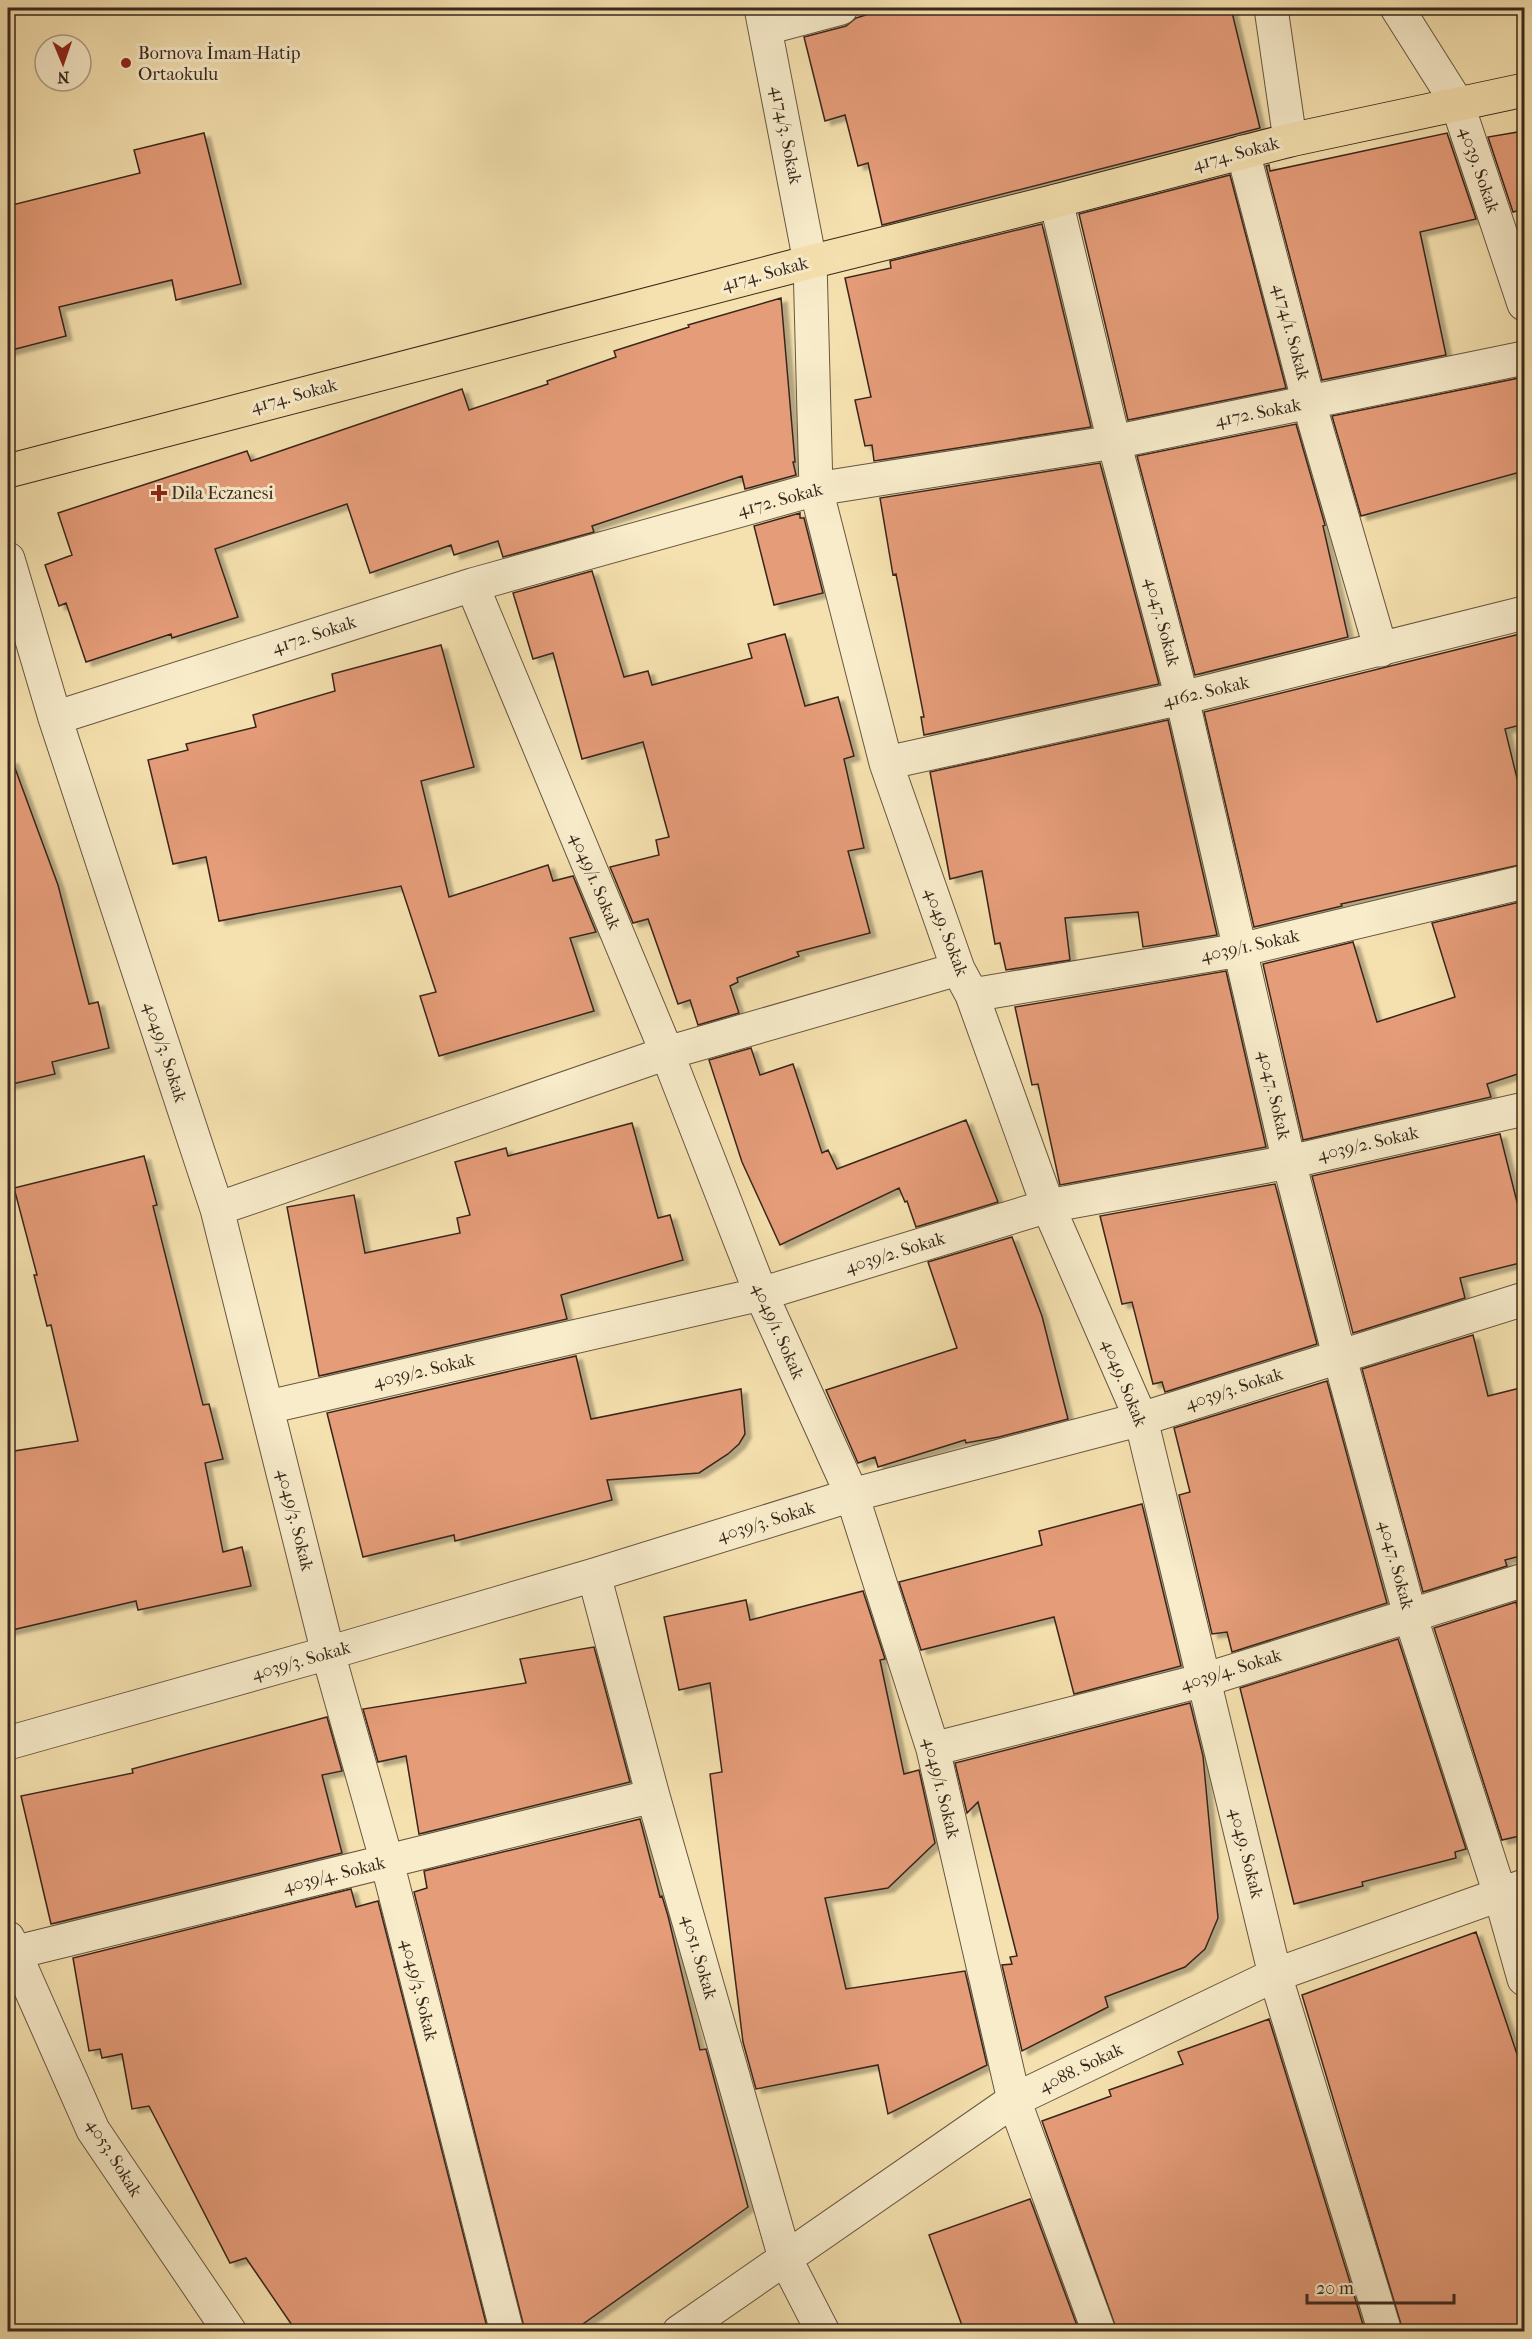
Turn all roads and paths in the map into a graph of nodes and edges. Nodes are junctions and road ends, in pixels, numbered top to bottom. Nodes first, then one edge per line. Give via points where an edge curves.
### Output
1 (841, 8) edge
2 (1271, 8) edge
3 (1397, 8) edge
4 (764, 18) edge
5 (1524, 90) edge
6 (1457, 103) junction
7 (1290, 140) junction
8 (1243, 152) junction
9 (1056, 201) junction
10 (810, 262) junction
11 (1524, 304) edge
12 (1524, 358) edge
13 (1309, 403) junction
14 (1114, 442) junction
15 (8, 471) edge
16 (816, 489) junction
17 (8, 559) edge
18 (472, 585) junction
19 (1524, 613) edge
20 (1381, 650) junction
21 (1182, 698) junction
22 (55, 718) junction
23 (886, 763) junction
24 (1524, 882) edge
25 (1240, 950) junction
26 (965, 982) junction
27 (667, 1053) junction
28 (1524, 1109) edge
29 (1289, 1162) junction
30 (1048, 1206) junction
31 (216, 1209) junction
32 (761, 1294) junction
33 (1524, 1299) edge
34 (1338, 1355) junction
35 (268, 1407) junction
36 (1141, 1419) junction
37 (852, 1496) junction
38 (594, 1575) junction
39 (1524, 1580) edge
40 (1410, 1616) junction
41 (328, 1653) junction
42 (1204, 1680) junction
43 (8, 1743) edge
44 (933, 1749) junction
45 (653, 1796) junction
46 (387, 1862) junction
47 (1512, 1890) edge
48 (10, 1946) edge
49 (1275, 1975) junction
50 (1524, 1979) edge
51 (1014, 2100) junction
52 (785, 2258) junction
53 (230, 2331) edge
54 (507, 2331) edge
55 (679, 2331) edge
56 (824, 2331) edge
57 (1100, 2331) edge
58 (1384, 2331) edge

1 - 4 street
2 - 7 street
3 - 6 street
4 - 10 street, 4174/3. Sokak
5 - 6 main road, 4174. Sokak
6 - 7 main road, 4174. Sokak
6 - 11 street, 4039. Sokak
7 - 8 main road, 4174. Sokak
8 - 9 main road, 4174. Sokak
8 - 13 street, 4174/1. Sokak
9 - 10 main road, 4174. Sokak
9 - 14 street, 4047. Sokak
10 - 15 main road, 4174. Sokak
10 - 16 street, 4174/3. Sokak
12 - 13 street, 4172. Sokak
13 - 14 street, 4172. Sokak
13 - 20 street, 4174/1. Sokak
14 - 16 street, 4172. Sokak
14 - 21 street, 4047. Sokak
16 - 18 street, 4172. Sokak
16 - 23 street, 4049. Sokak
17 - 22 street, 4049/3. Sokak
18 - 22 street, 4172. Sokak
18 - 27 street, 4049/1. Sokak
19 - 20 street, 4162. Sokak
20 - 21 street, 4162. Sokak
21 - 23 street, 4162. Sokak
21 - 25 street, 4047. Sokak
22 - 31 street, 4049/3. Sokak
23 - 26 street, 4049. Sokak
24 - 25 street, 4039/1. Sokak
25 - 26 street, 4039/1. Sokak
25 - 29 street, 4047. Sokak
26 - 27 street, 4039/1. Sokak
26 - 30 street, 4049. Sokak
27 - 31 street, 4039/1. Sokak
27 - 32 street, 4049/1. Sokak
28 - 29 street, 4039/2. Sokak
29 - 30 street, 4039/2. Sokak
29 - 34 street, 4047. Sokak
30 - 32 street, 4039/2. Sokak
30 - 36 street, 4049. Sokak
31 - 35 street, 4049/3. Sokak
32 - 35 street, 4039/2. Sokak
32 - 37 street, 4049/1. Sokak
33 - 34 street, 4039/3. Sokak
34 - 36 street, 4039/3. Sokak
34 - 40 street, 4047. Sokak
35 - 41 street, 4049/3. Sokak
36 - 37 street, 4039/3. Sokak
36 - 42 street, 4049. Sokak
37 - 38 street, 4039/3. Sokak
37 - 44 street, 4049/1. Sokak
38 - 41 street, 4039/3. Sokak
38 - 45 street, 4051. Sokak
39 - 40 street, 4039/4. Sokak
40 - 42 street, 4039/4. Sokak
40 - 47 street, 4047. Sokak
41 - 43 street, 4039/3. Sokak
41 - 46 street, 4049/3. Sokak
42 - 44 street, 4039/4. Sokak
42 - 49 street, 4049. Sokak
44 - 51 street, 4049/1. Sokak
45 - 46 street, 4039/4. Sokak
45 - 52 street, 4051. Sokak
46 - 48 street, 4039/4. Sokak
46 - 54 street, 4049/3. Sokak
47 - 49 street, 4088. Sokak
47 - 50 street, 4047. Sokak
48 - 53 street, 4053. Sokak via 93,2130
49 - 51 street, 4088. Sokak
49 - 58 street, 4049. Sokak
51 - 52 street, 4088. Sokak
51 - 57 street, 4049/1. Sokak
52 - 55 street, 4088. Sokak
52 - 56 street, 4051. Sokak

